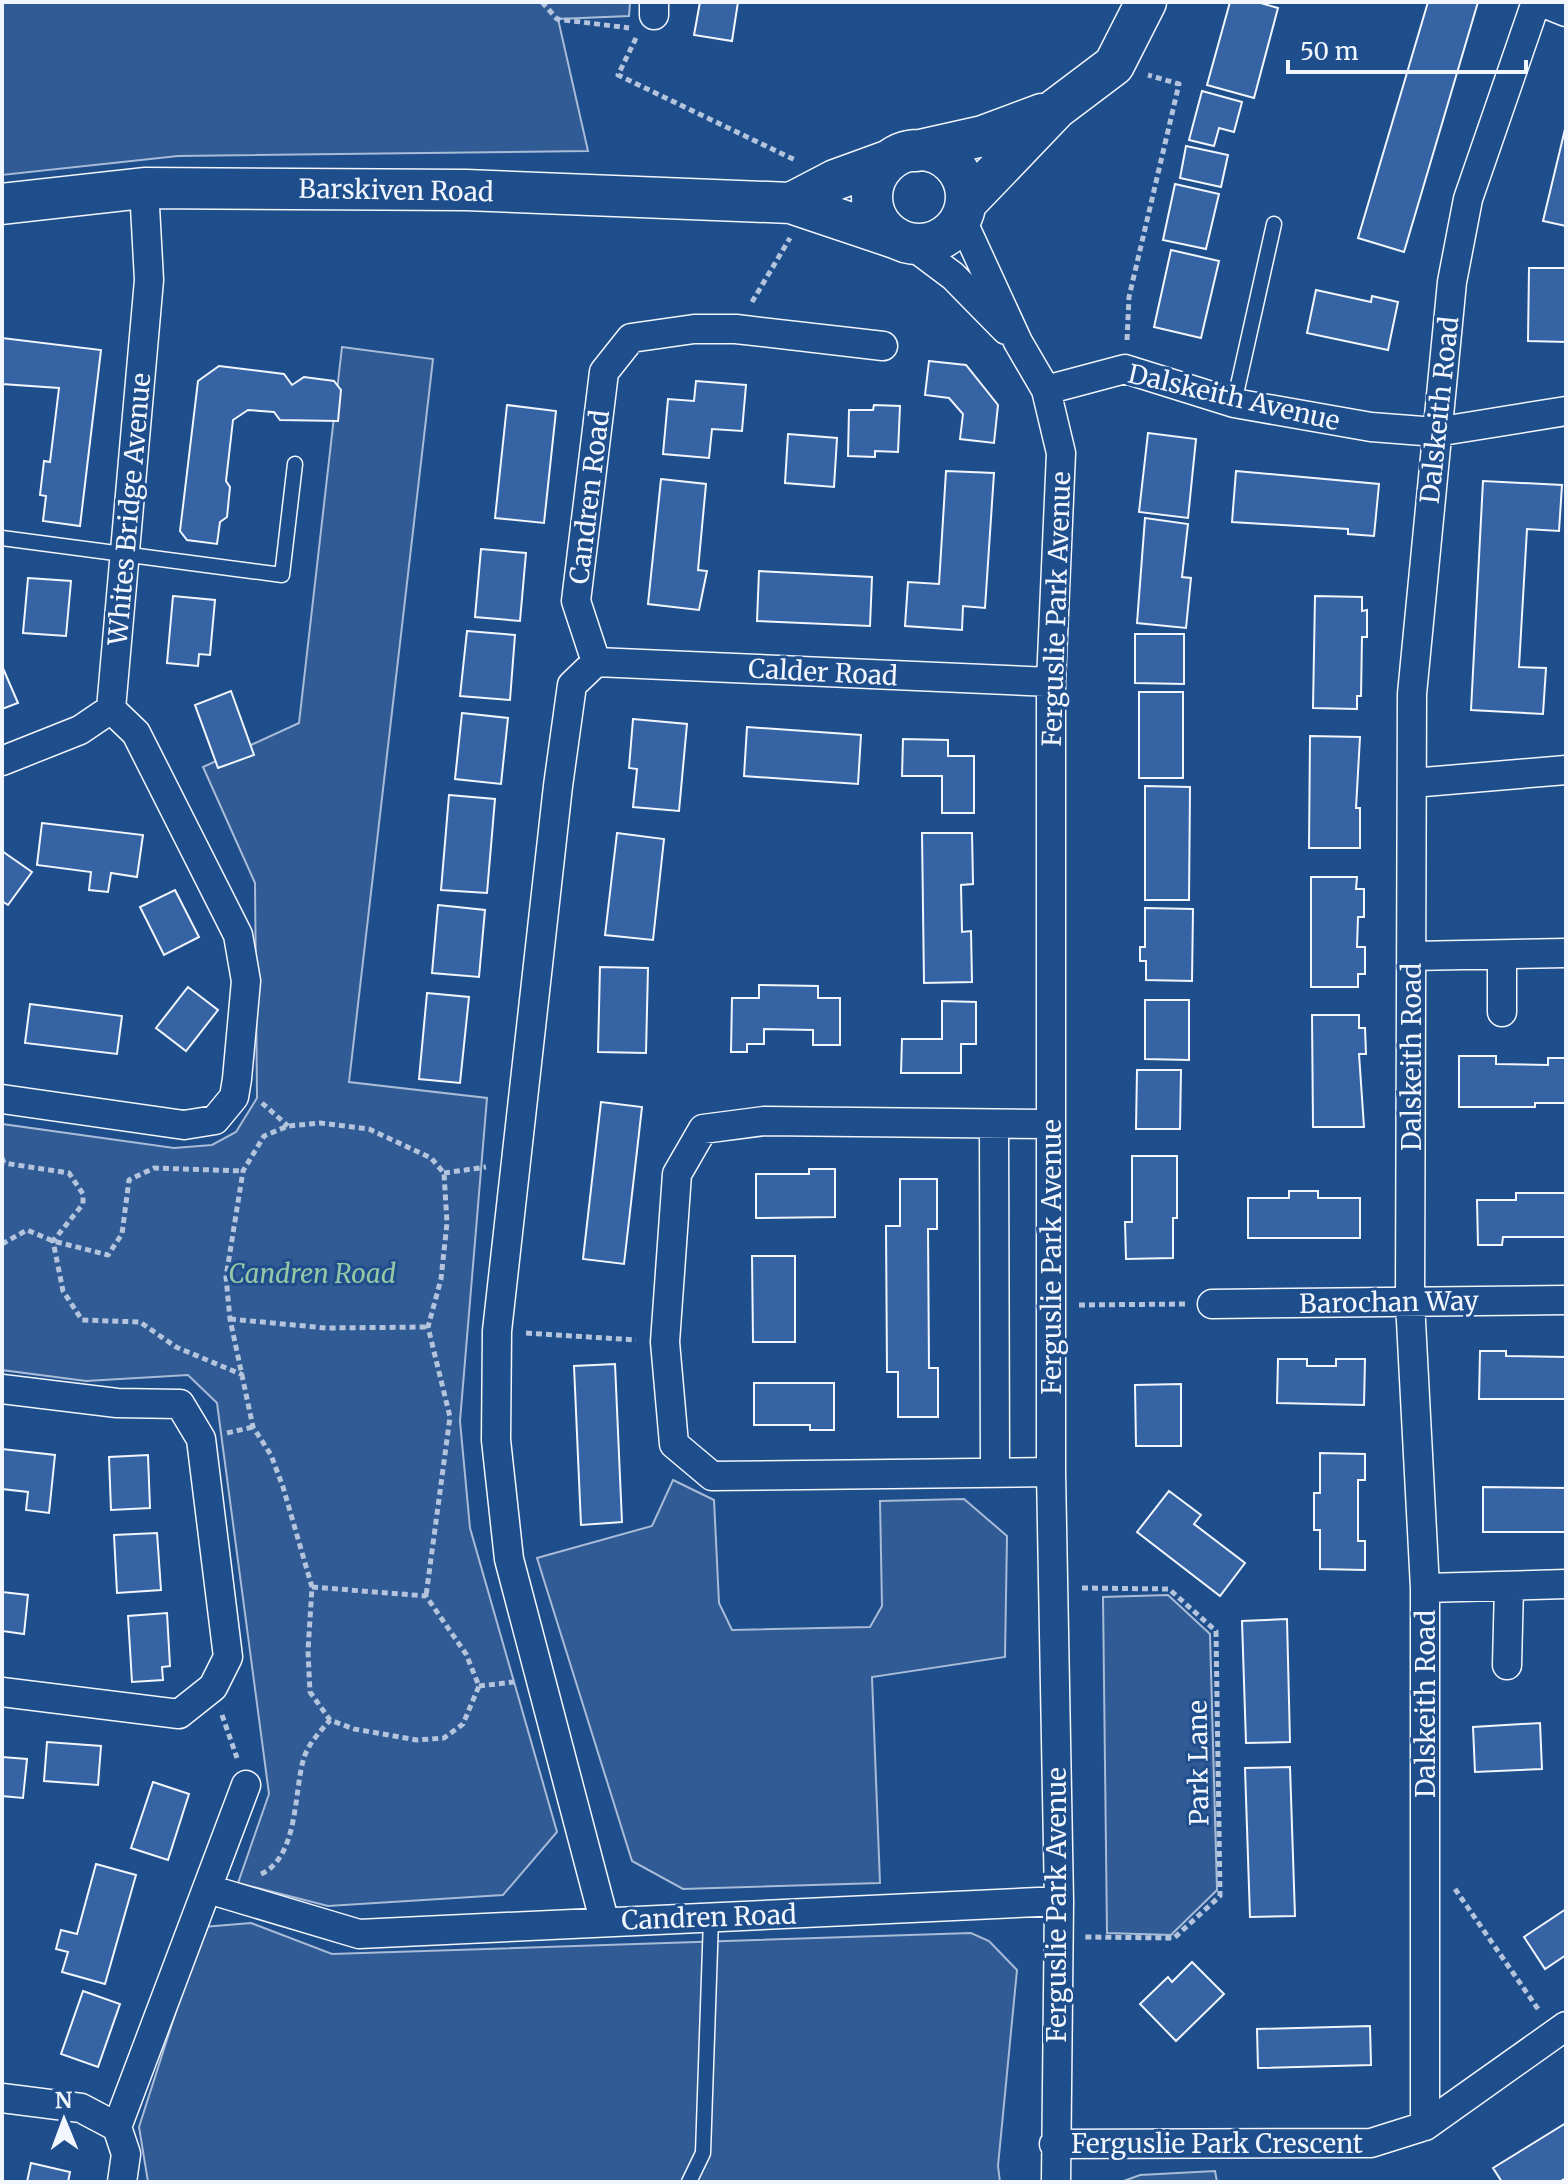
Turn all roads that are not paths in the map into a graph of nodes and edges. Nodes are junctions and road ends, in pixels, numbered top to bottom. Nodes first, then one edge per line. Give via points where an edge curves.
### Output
1 (1146, 2) edge
2 (1539, 2) edge
3 (1566, 12) edge
4 (1057, 108) junction
5 (903, 155) junction
6 (144, 188) junction
7 (782, 202) junction
8 (2, 204) edge
9 (964, 210) junction
10 (1274, 224) dead end
11 (902, 241) junction
12 (1018, 342) junction
13 (883, 346) dead end
14 (1046, 390) junction
15 (1234, 403) junction
16 (1566, 411) edge
17 (1436, 432) junction
18 (295, 464) dead end
19 (2, 538) edge
20 (125, 553) junction
21 (596, 662) junction
22 (1051, 682) junction
23 (111, 709) junction
24 (2, 761) edge
25 (1566, 770) edge
26 (1412, 783) junction
27 (1566, 953) edge
28 (1502, 955) junction
29 (1412, 956) junction
30 (1502, 1012) dead end
31 (2, 1099) edge
32 (994, 1124) junction
33 (1050, 1124) junction
34 (1566, 1300) edge
35 (1410, 1302) junction
36 (1212, 1304) road end
37 (2, 1389) edge
38 (995, 1472) junction
39 (1051, 1472) junction
40 (1566, 1584) edge
41 (1509, 1586) junction
42 (1425, 1588) junction
43 (1507, 1665) dead end
44 (2, 1692) edge
45 (246, 1785) road end
46 (208, 1889) junction
47 (1059, 1901) junction
48 (711, 1919) junction
49 (604, 1920) junction
50 (1560, 2029) edge
51 (2, 2098) edge
52 (1425, 2126) junction
53 (117, 2127) junction
54 (1054, 2144) junction
55 (122, 2182) edge
56 (689, 2182) edge
57 (1056, 2182) edge

1 - 4 street via 1114,65
2 - 3 street
2 - 17 street, Dalskeith Road via 1468,199 1452,282
4 - 5 street via 983,136
4 - 9 street
5 - 7 street, Barskiven Road
5 - 9 street via 935,153 949,161 959,172
5 - 11 street via 873,185 872,200 875,215
6 - 7 street, Barskiven Road via 466,190
6 - 8 street, Barskiven Road
6 - 20 street, Whites Bridge Avenue via 149,280
7 - 11 street, Barskiven Road
9 - 11 street via 939,240
9 - 12 street, Ferguslie Park Avenue
10 - 15 lane
11 - 12 street, Ferguslie Park Avenue via 953,276
12 - 14 street, Ferguslie Park Avenue
13 - 21 street, Candren Road via 736,329 631,338 604,372 576,601
14 - 15 street, Dalskeith Avenue via 1125,369
14 - 22 street, Ferguslie Park Avenue via 1061,453
15 - 17 street, Dalskeith Avenue via 1371,427
16 - 17 street, Dalskeith Avenue
17 - 26 street, Dalskeith Road via 1412,694
18 - 20 lane via 282,575
19 - 20 lane
20 - 23 street, Whites Bridge Avenue
21 - 22 street, Calder Road
21 - 49 street, Candren Road via 572,685 497,1331 496,1440 509,1559
22 - 33 street, Ferguslie Park Avenue
23 - 24 street via 80,730
23 - 31 street via 136,733 238,935 246,981 234,1097 215,1120 184,1125
25 - 26 street
26 - 29 street, Dalskeith Road
27 - 28 street
28 - 29 street
28 - 30 street
29 - 35 street, Dalskeith Road
32 - 33 street
32 - 38 street
32 - 38 street via 764,1121 703,1129 677,1174 665,1342 674,1444 712,1476
33 - 39 street, Ferguslie Park Avenue
34 - 35 street, Barochan Way
35 - 36 street, Barochan Way
35 - 42 street, Dalskeith Road
37 - 44 street via 117,1403 180,1404 201,1439 228,1657 213,1687 179,1714
38 - 39 street
39 - 47 street, Ferguslie Park Avenue
40 - 41 street
41 - 42 street
41 - 43 street
42 - 52 street, Dalskeith Road
45 - 46 street
46 - 49 street via 359,1934
46 - 53 street
47 - 48 street, Candren Road
47 - 54 street, Ferguslie Park Avenue
48 - 49 street, Candren Road
48 - 56 lane via 703,2153
50 - 52 street, Ferguslie Park Crescent
51 - 53 street via 81,2108
52 - 54 street, Ferguslie Park Crescent via 1371,2143
53 - 55 street via 126,2154
54 - 57 street, Ferguslie Park Avenue

